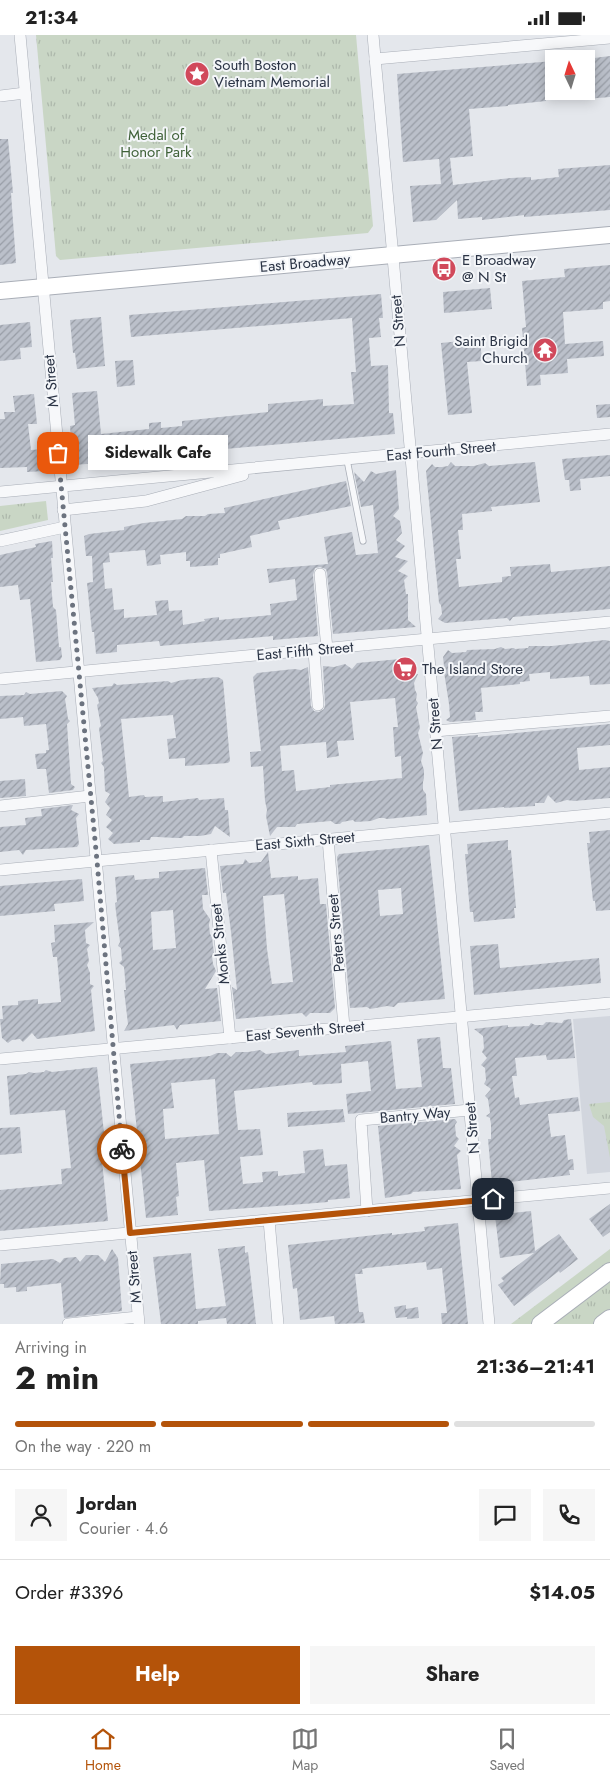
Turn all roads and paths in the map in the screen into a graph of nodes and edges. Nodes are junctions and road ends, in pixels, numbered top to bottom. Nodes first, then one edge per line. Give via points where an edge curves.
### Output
1 (20, 35) edge
2 (373, 35) edge
3 (610, 38) edge
4 (375, 59) junction
5 (25, 93) junction
6 (0, 96) edge
7 (610, 235) edge
8 (392, 255) junction
9 (43, 287) junction
10 (0, 291) edge
11 (610, 435) edge
12 (410, 453) junction
13 (347, 460) junction
14 (271, 467) junction
15 (61, 486) junction
16 (0, 492) edge
17 (63, 510) junction
18 (65, 527) junction
19 (0, 541) edge
20 (363, 541) dead end
21 (320, 574) dead end
22 (610, 622) edge
23 (427, 639) junction
24 (327, 649) junction
25 (314, 651) junction
26 (79, 672) junction
27 (0, 679) edge
28 (318, 705) dead end
29 (610, 715) edge
30 (435, 731) junction
31 (90, 795) junction
32 (0, 806) edge
33 (610, 813) edge
34 (445, 828) junction
35 (328, 839) junction
36 (211, 850) junction
37 (97, 861) junction
38 (0, 870) edge
39 (610, 1003) edge
40 (461, 1016) junction
41 (344, 1027) junction
42 (230, 1038) junction
43 (113, 1048) junction
44 (0, 1059) edge
45 (470, 1110) junction
46 (610, 1188) edge
47 (478, 1200) junction
48 (367, 1211) junction
49 (269, 1220) junction
50 (130, 1233) junction
51 (0, 1245) edge
52 (610, 1271) edge
53 (610, 1318) edge
54 (138, 1321) edge
55 (68, 1324) edge
56 (278, 1324) edge
57 (489, 1324) edge
58 (540, 1324) edge
59 (602, 1324) edge

1 - 5 street, M Street
2 - 4 street, N Street
3 - 4 street
4 - 8 street, N Street
5 - 6 street
5 - 9 street, M Street
7 - 8 main road, East Broadway
8 - 9 main road, East Broadway
8 - 12 street, N Street
9 - 10 main road, East Broadway
9 - 15 street, M Street
11 - 12 street, East Fourth Street
12 - 13 street, East Fourth Street
12 - 23 street, N Street
13 - 14 street, East Fourth Street
13 - 20 lane
14 - 15 street, East Fourth Street
14 - 17 street, East Fourth Street via 152,500
15 - 16 street, East Fourth Street
15 - 17 street, M Street
17 - 18 street, M Street
18 - 19 street
18 - 26 street, M Street
21 - 24 street
22 - 23 street, East Fifth Street
23 - 24 street, East Fifth Street
23 - 30 street, N Street
24 - 25 street, East Fifth Street
25 - 26 street, East Fifth Street
25 - 28 street
26 - 27 street, East Fifth Street
26 - 31 street, M Street
29 - 30 street
30 - 34 street, N Street
31 - 32 street
31 - 37 street, M Street
33 - 34 street, East Sixth Street
34 - 35 street, East Sixth Street
34 - 40 street, N Street
35 - 36 street, East Sixth Street
35 - 41 street, Peters Street
36 - 37 street, East Sixth Street
36 - 42 street, Monks Street
37 - 38 street, East Sixth Street
37 - 43 street, M Street
39 - 40 street, East Seventh Street
40 - 41 street, East Seventh Street
40 - 45 street, N Street
41 - 42 street, East Seventh Street
42 - 43 street, East Seventh Street
43 - 44 street, East Seventh Street
43 - 50 street, M Street
45 - 47 street, N Street
45 - 48 street, Bantry Way via 362,1120
46 - 47 street
47 - 48 street
47 - 57 street, N Street
48 - 49 street
49 - 50 street
49 - 56 street
50 - 51 street
50 - 54 street, M Street
52 - 58 main road
53 - 59 main road
54 - 55 street

